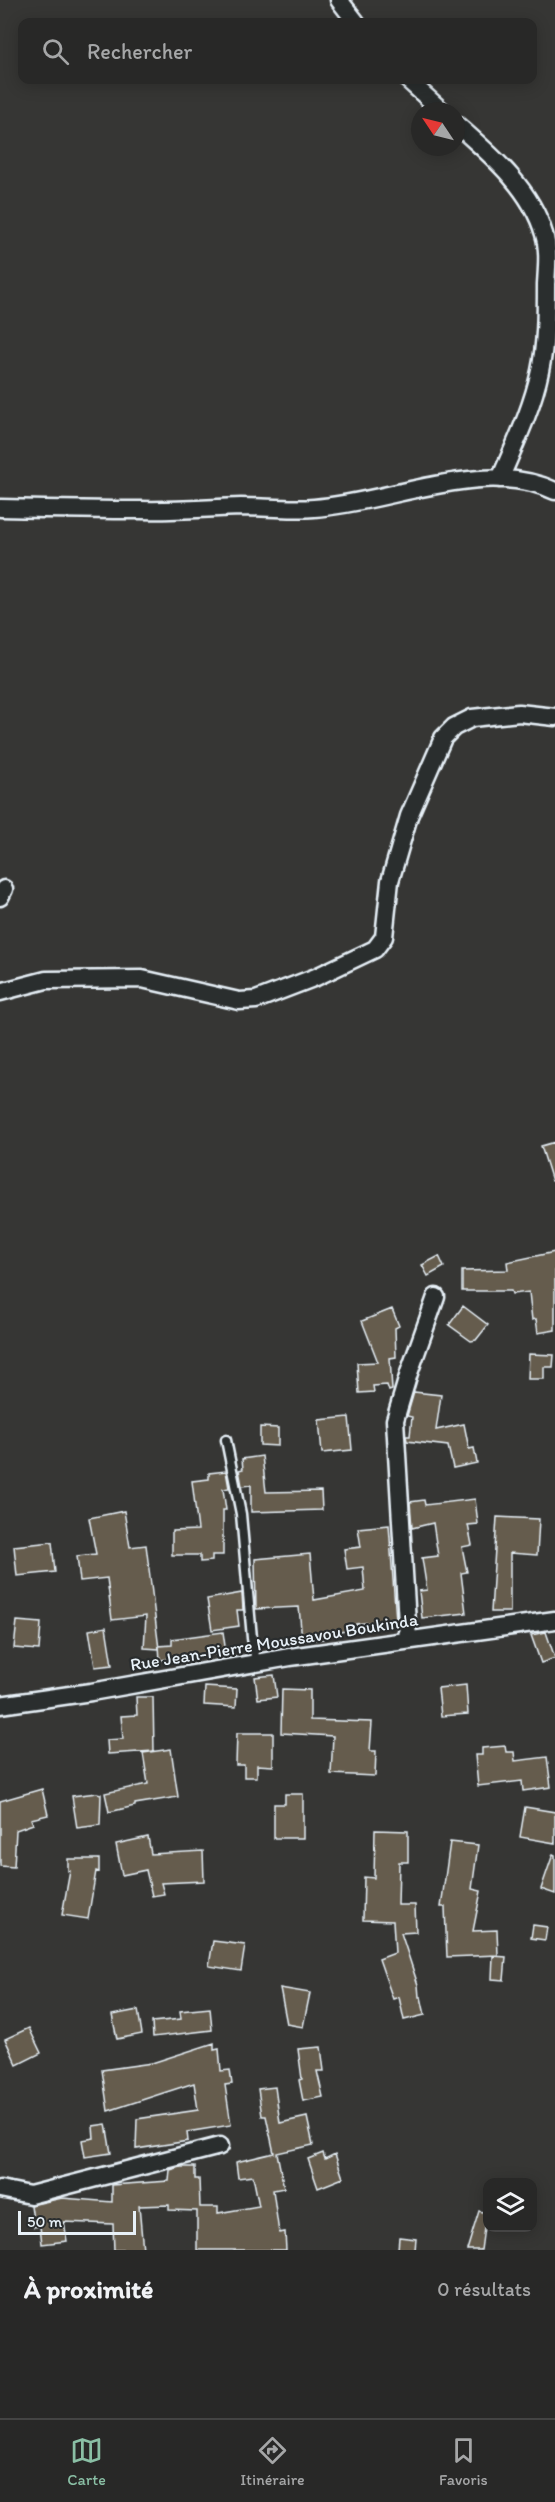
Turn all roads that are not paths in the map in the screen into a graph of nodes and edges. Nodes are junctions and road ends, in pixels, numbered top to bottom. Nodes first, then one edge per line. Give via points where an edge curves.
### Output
1 (339, 0) edge
2 (353, 18) edge
3 (412, 84) edge
4 (431, 102) edge
5 (465, 132) edge
6 (500, 479) junction
7 (555, 491) edge
8 (0, 508) edge
9 (555, 717) edge
10 (0, 992) edge
11 (436, 1297) dead end
12 (226, 1440) dead end
13 (555, 1620) edge
14 (408, 1640) junction
15 (256, 1663) junction
16 (0, 1705) edge
17 (220, 2146) dead end
18 (0, 2189) edge

1 - 2 street
3 - 4 street
5 - 6 street via 511,177 537,216 547,251 540,371
6 - 7 street via 538,483
6 - 8 street via 312,508
9 - 10 street via 519,713 472,718 443,738 409,816 390,881 384,937 375,949 256,1000 239,1001 142,979 46,980
11 - 14 street via 395,1420
12 - 15 lane via 241,1514
13 - 14 street, Rue Jean-Pierre Moussavou Boukinda
14 - 15 street, Rue Jean-Pierre Moussavou Boukinda
15 - 16 street, Rue Jean-Pierre Moussavou Boukinda
17 - 18 street via 30,2195

